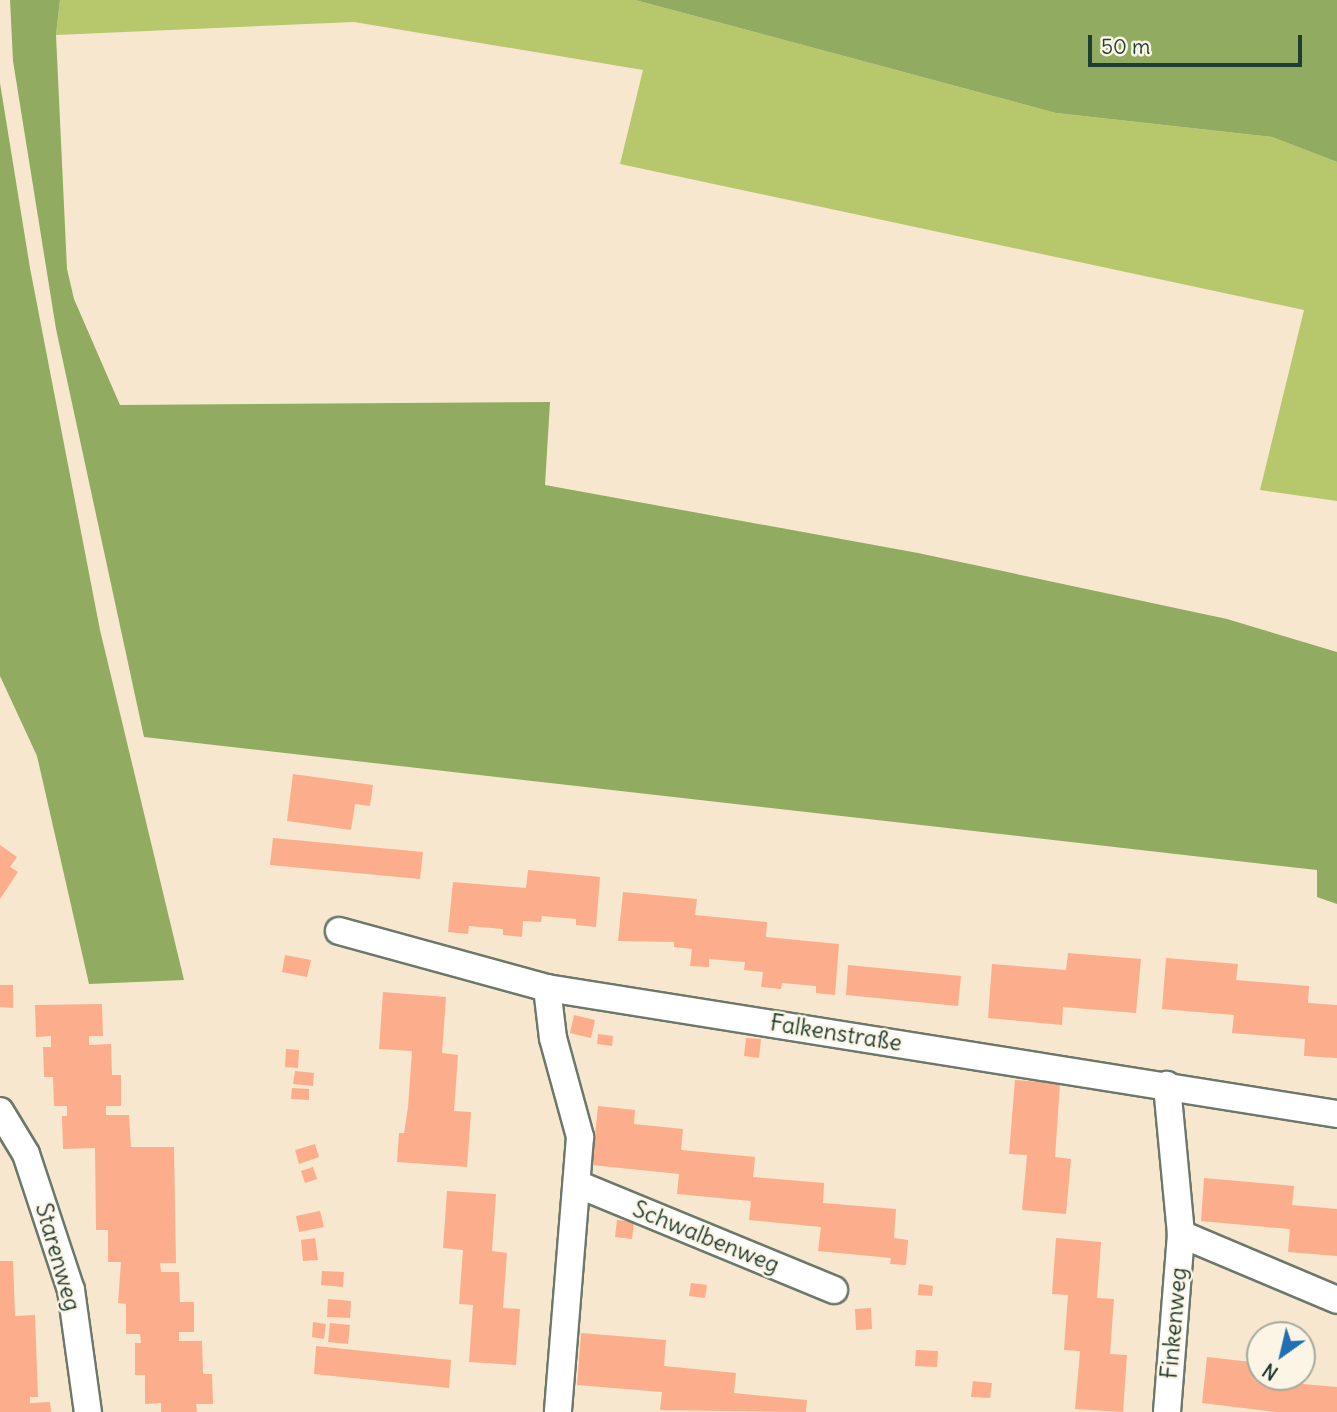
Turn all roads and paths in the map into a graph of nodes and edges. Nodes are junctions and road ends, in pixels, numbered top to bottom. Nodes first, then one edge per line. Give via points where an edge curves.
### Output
1 (340, 931) dead end
2 (547, 988) junction
3 (1167, 1085) junction
4 (0, 1111) edge
5 (1337, 1114) edge
6 (577, 1184) junction
7 (1181, 1234) junction
8 (834, 1290) dead end
9 (1337, 1300) edge
10 (88, 1412) edge
11 (558, 1412) edge
12 (1167, 1412) edge

1 - 2 street, Falkenstraße
2 - 3 street, Falkenstraße
2 - 6 street via 553,1038 580,1138
3 - 5 street, Falkenstraße
3 - 7 street, Finkenweg
4 - 10 street, Starenweg via 26,1154 71,1290
6 - 8 street, Schwalbenweg
6 - 11 street
7 - 9 street, Finkenweg
7 - 12 street, Finkenweg

